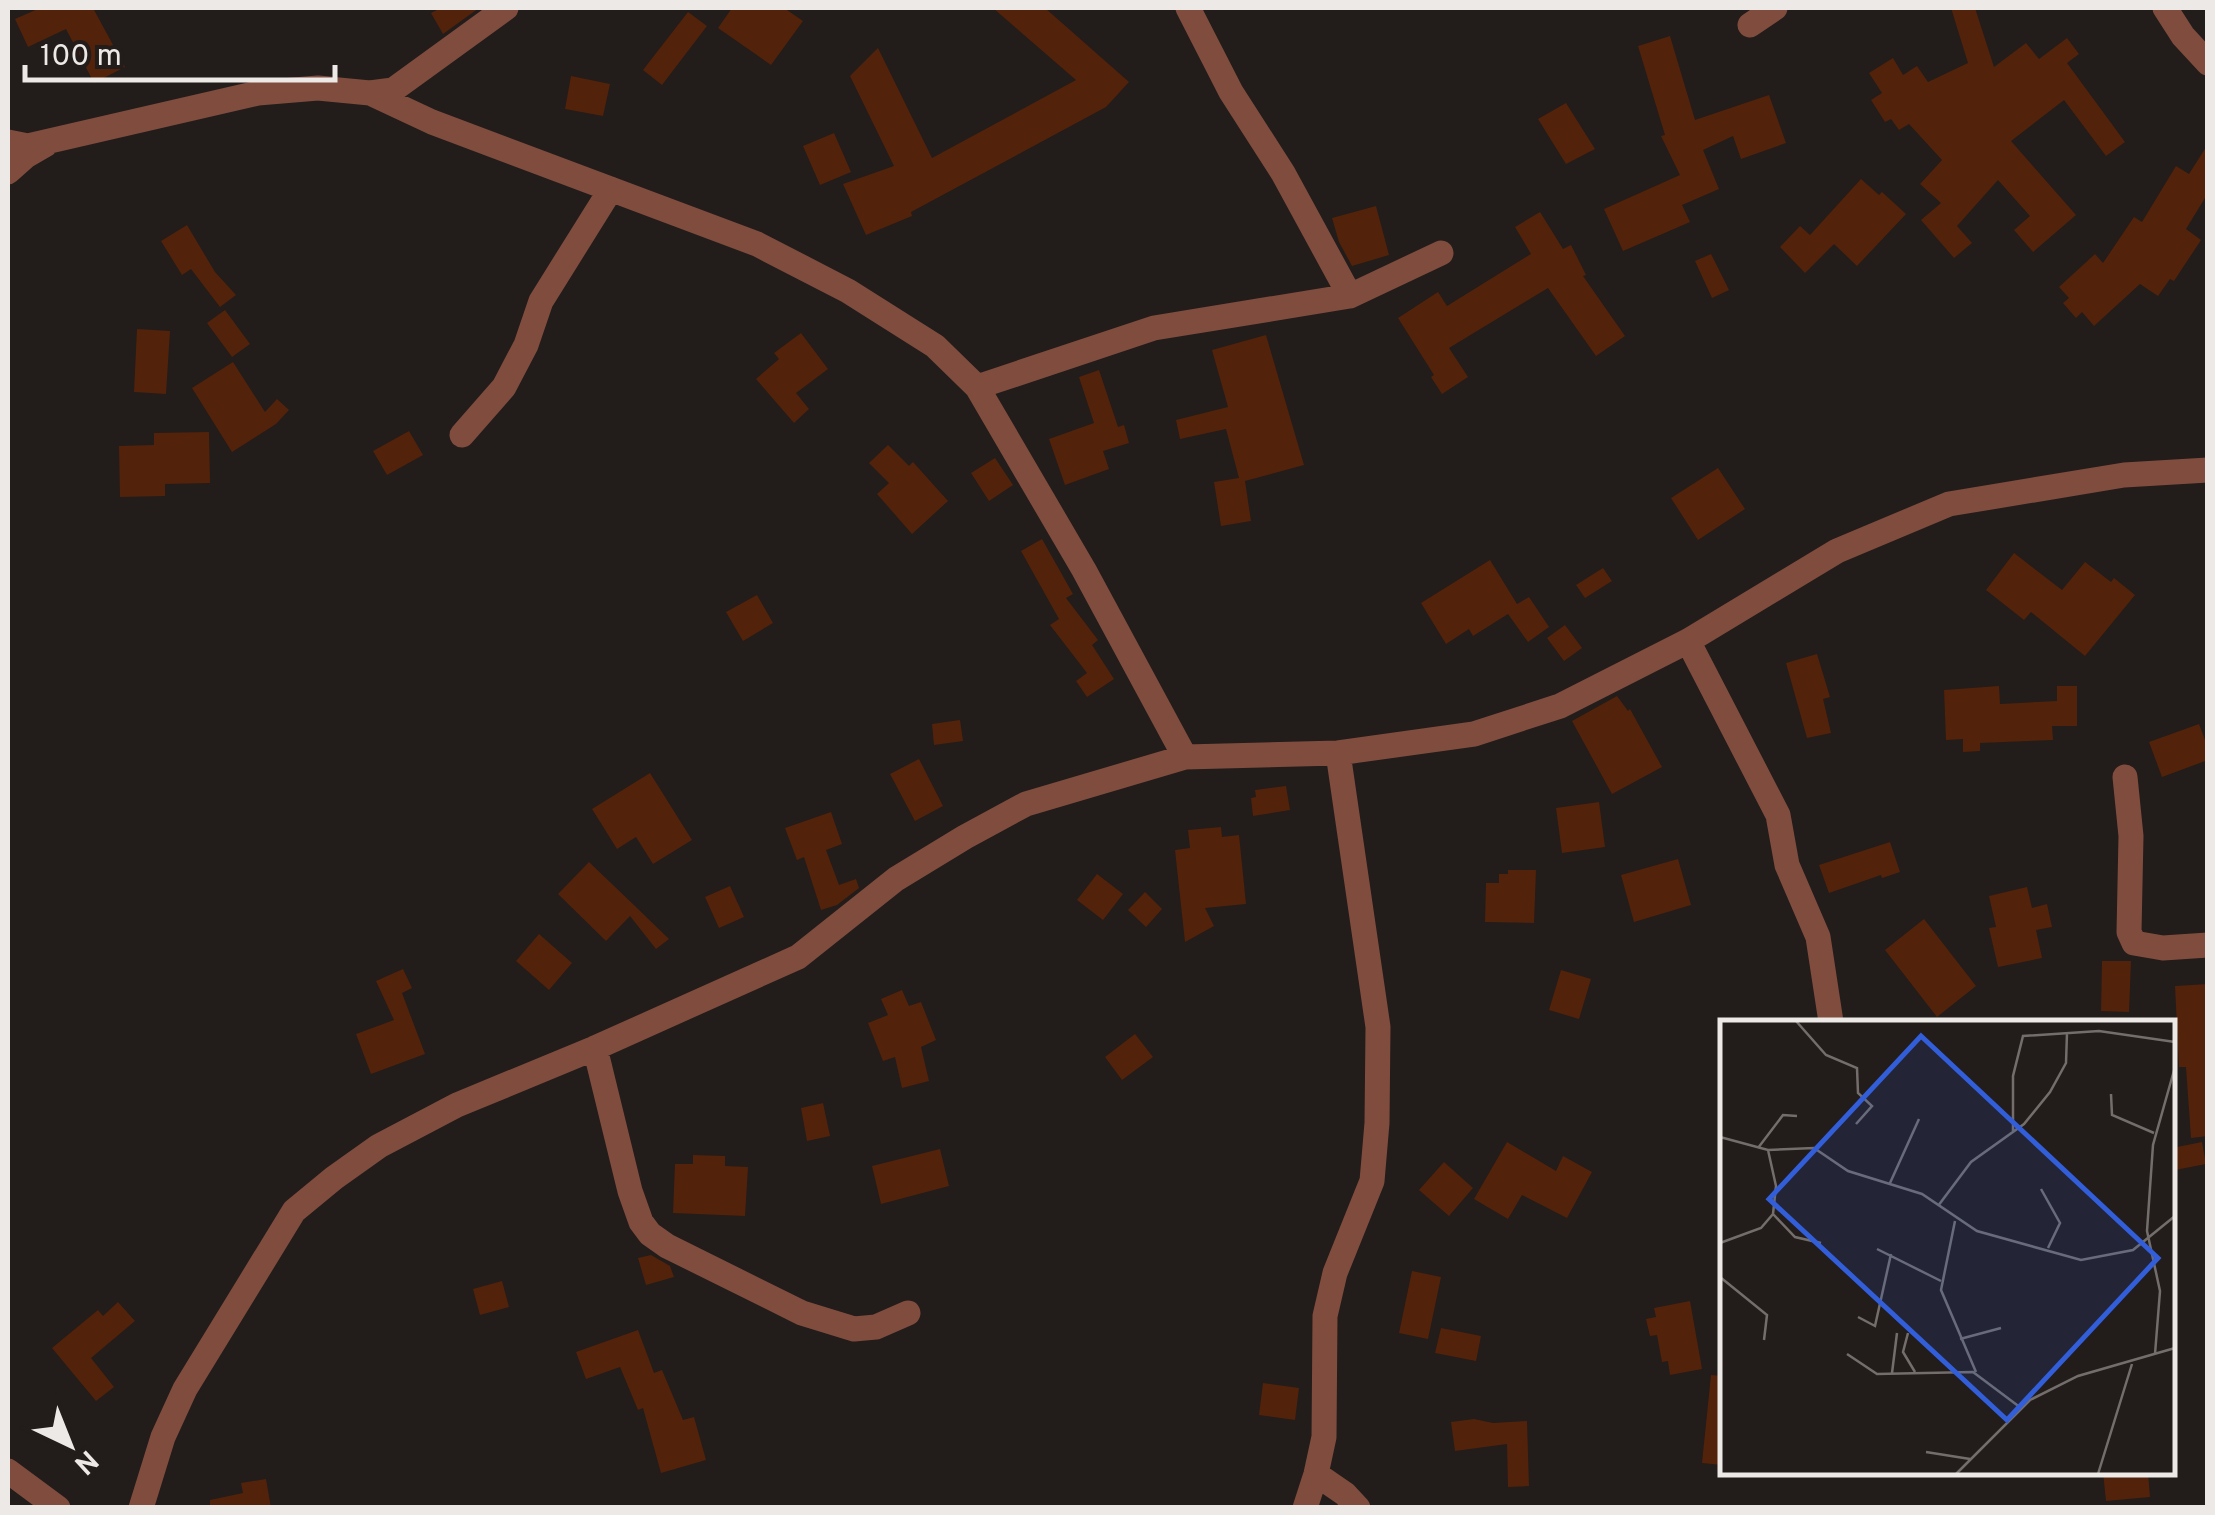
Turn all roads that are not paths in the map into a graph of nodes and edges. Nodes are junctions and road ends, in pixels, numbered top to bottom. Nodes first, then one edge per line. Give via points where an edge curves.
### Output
1 (506, 8) edge
2 (1188, 8) edge
3 (1775, 8) edge
4 (2165, 8) edge
5 (1750, 25) dead end
6 (2208, 64) edge
7 (370, 93) junction
8 (54, 140) junction
9 (8, 142) edge
10 (8, 172) edge
11 (611, 189) junction
12 (1440, 253) dead end
13 (1350, 296) junction
14 (977, 387) junction
15 (462, 435) dead end
16 (2208, 470) edge
17 (1688, 641) junction
18 (1338, 753) junction
19 (1185, 757) junction
20 (2125, 778) dead end
21 (2208, 945) edge
22 (1830, 1020) edge
23 (595, 1048) junction
24 (908, 1313) dead end
25 (8, 1471) edge
26 (1316, 1474) junction
27 (58, 1508) edge
28 (141, 1508) edge
29 (1305, 1508) edge
30 (1358, 1508) edge

1 - 7 street via 419,74 392,90
2 - 13 street
3 - 5 street
4 - 6 street
7 - 8 street via 258,93
7 - 11 street
8 - 9 street
8 - 10 street
11 - 14 street via 757,244 848,290 935,346
11 - 15 street via 541,301 504,387
12 - 13 street
13 - 14 street via 1154,328
14 - 19 street
16 - 17 street via 2124,475 1949,504 1836,550
17 - 18 street via 1560,706 1474,734
17 - 22 street via 1778,815 1787,865 1818,937
18 - 19 street
18 - 26 street via 1378,1027 1377,1123 1372,1181 1335,1273 1326,1316 1324,1436
19 - 23 street via 1026,804 896,879 798,956
20 - 21 street via 2134,943
23 - 24 street via 630,1191 650,1234 802,1313 854,1329 876,1328
23 - 28 street via 457,1105 380,1146 294,1211 186,1390 162,1437
25 - 27 street
26 - 29 street
26 - 30 street

